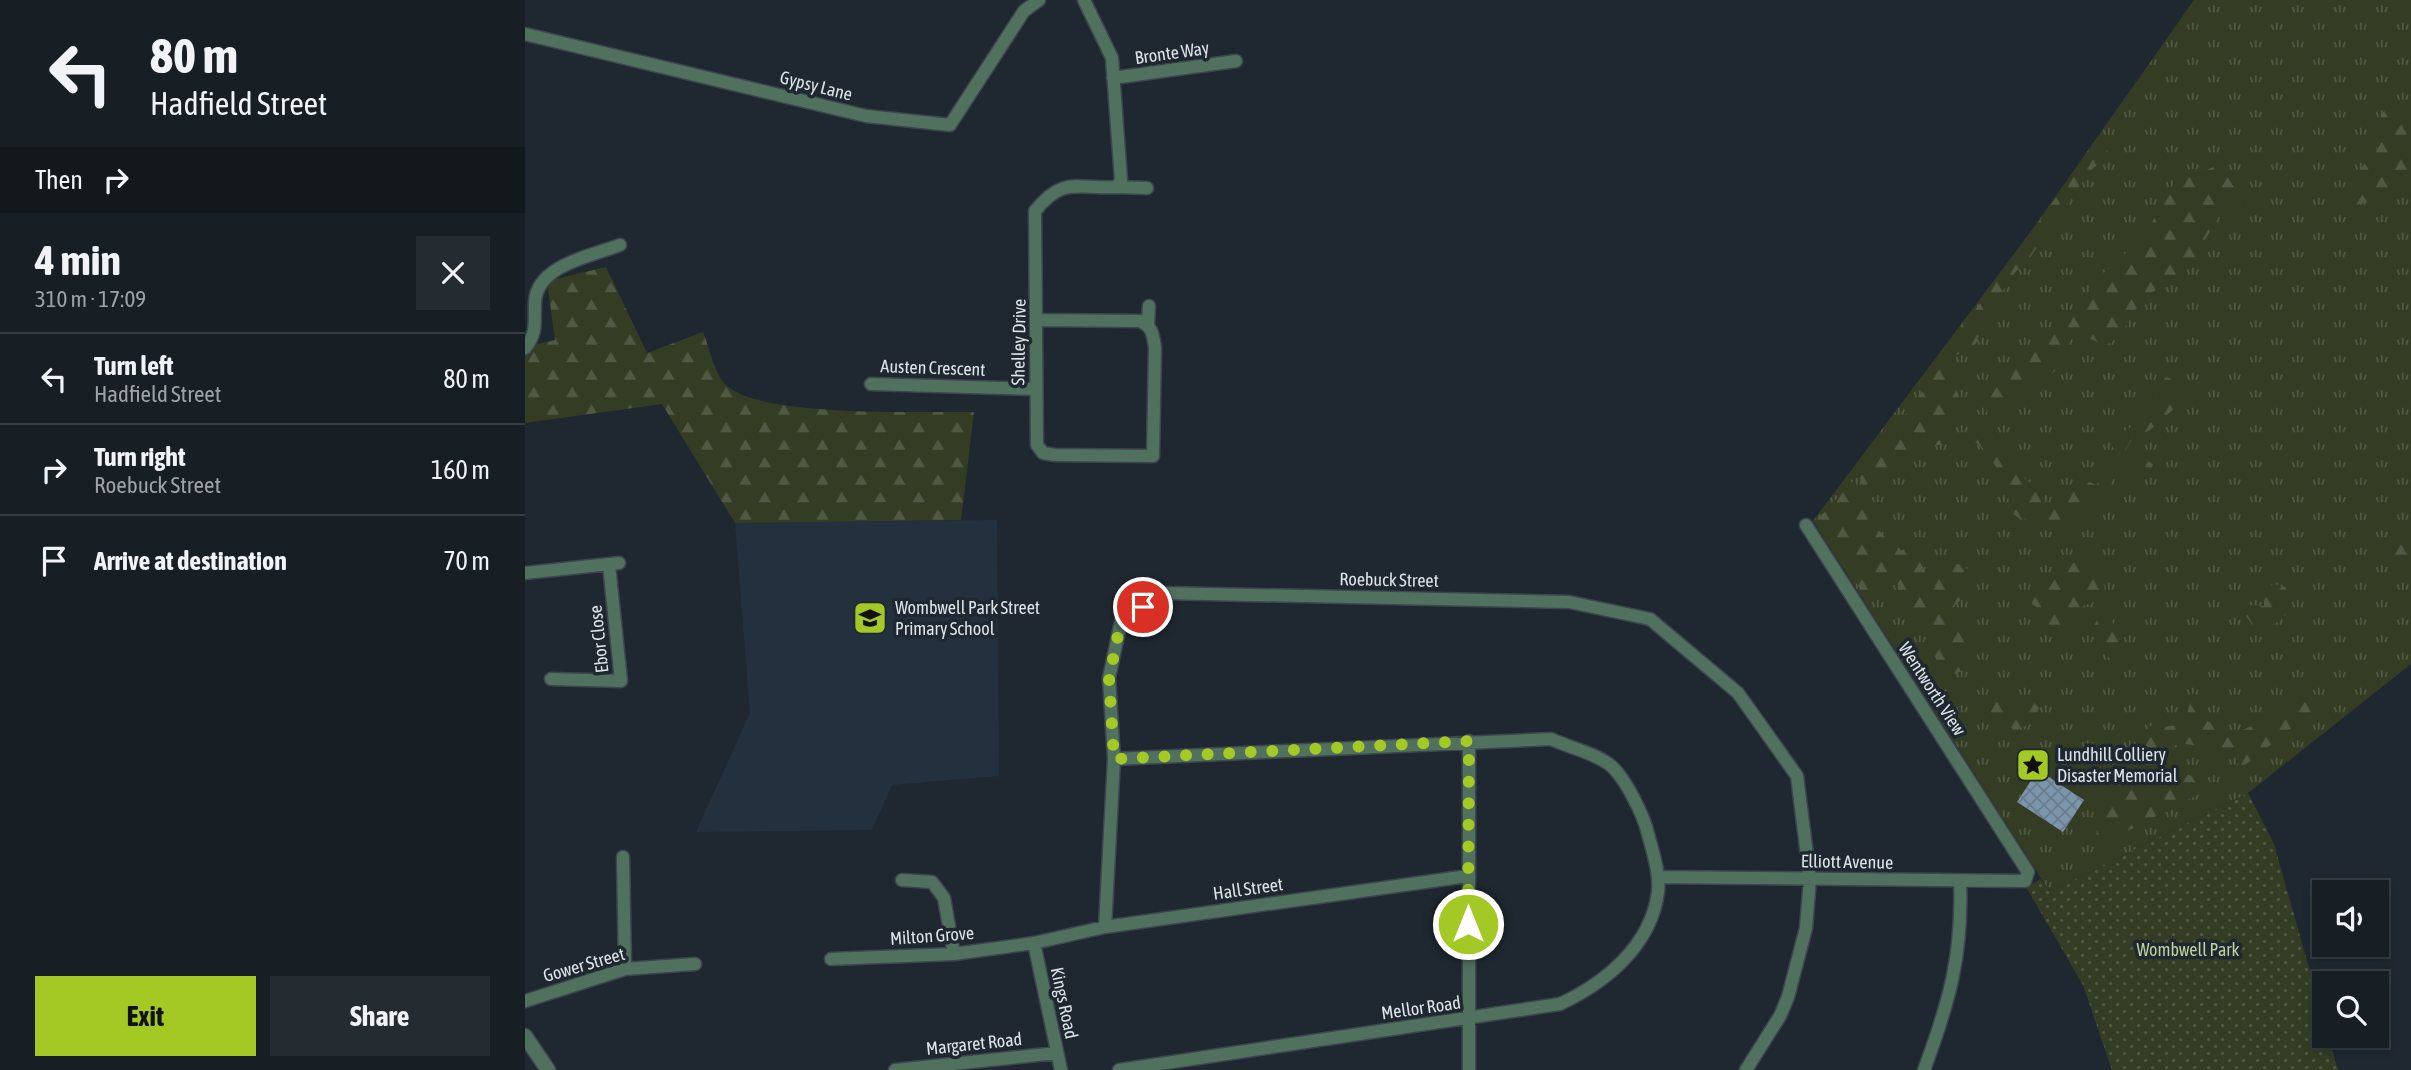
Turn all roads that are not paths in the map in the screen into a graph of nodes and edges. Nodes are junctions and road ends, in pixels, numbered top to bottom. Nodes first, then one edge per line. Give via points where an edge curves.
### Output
1 (1039, 0) edge
2 (1084, 0) edge
3 (525, 34) edge
4 (1236, 61) dead end
5 (1113, 78) junction
6 (1117, 187) junction
7 (1147, 188) dead end
8 (620, 245) dead end
9 (1149, 306) dead end
10 (1038, 320) junction
11 (1148, 325) junction
12 (525, 348) edge
13 (870, 384) dead end
14 (1035, 389) junction
15 (1806, 525) dead end
16 (525, 573) edge
17 (551, 679) dead end
18 (1469, 741) junction
19 (1114, 759) junction
20 (623, 857) dead end
21 (2028, 872) joint
22 (1468, 876) junction
23 (1658, 877) junction
24 (1810, 878) junction
25 (902, 880) dead end
26 (1960, 881) junction
27 (1105, 927) junction
28 (1034, 943) junction
29 (954, 954) junction
30 (831, 959) dead end
31 (695, 964) dead end
32 (625, 969) junction
33 (525, 1000) edge
34 (1469, 1019) junction
35 (525, 1036) edge
36 (1057, 1053) junction
37 (548, 1070) edge
38 (895, 1070) edge
39 (1061, 1070) edge
40 (1119, 1070) edge
41 (1469, 1070) edge
42 (1746, 1070) edge
43 (1923, 1070) edge

1 - 3 street, Gypsy Lane via 1024,11 950,125 866,116
2 - 5 street via 1112,58
4 - 5 street, Bronte Way
5 - 6 street via 1121,180
6 - 7 street, Shelley Drive
6 - 10 street, Shelley Drive via 1061,187 1050,192 1035,211
8 - 12 street via 546,275 538,286 536,326
9 - 11 street
10 - 11 street via 1140,321
10 - 14 street, Shelley Drive
11 - 14 street, Shelley Drive via 1155,348 1153,456 1043,453 1037,445
13 - 14 street, Austen Crescent
15 - 21 street, Wentworth View
16 - 17 street, Ebor Close via 614,564 621,681
18 - 19 street
18 - 22 street
18 - 23 street via 1551,739 1610,765 1644,816
19 - 24 street, Roebuck Street via 1109,678 1121,621 1164,593 1569,602 1650,619 1738,693 1797,776
19 - 27 street, Roebuck Street
20 - 32 street
21 - 26 street, Elliott Avenue via 2025,881
22 - 27 street, Hall Street
22 - 34 street
23 - 24 street, Elliott Avenue
23 - 34 street, Mellor Road via 1658,893 1647,924 1634,947 1606,978 1560,1004
24 - 26 street, Elliott Avenue
24 - 42 street, Roebuck Street via 1806,928 1788,997
25 - 29 street via 932,882 944,898
26 - 43 street via 1959,955
27 - 28 street, Hall Street
28 - 29 street, Milton Grove
28 - 36 street, Kings Road
29 - 30 street, Milton Grove
31 - 32 street, Gower Street
32 - 33 street, Gower Street
34 - 40 street, Mellor Road
34 - 41 street
35 - 37 street
36 - 38 street, Margaret Road
36 - 39 street, Kings Road

